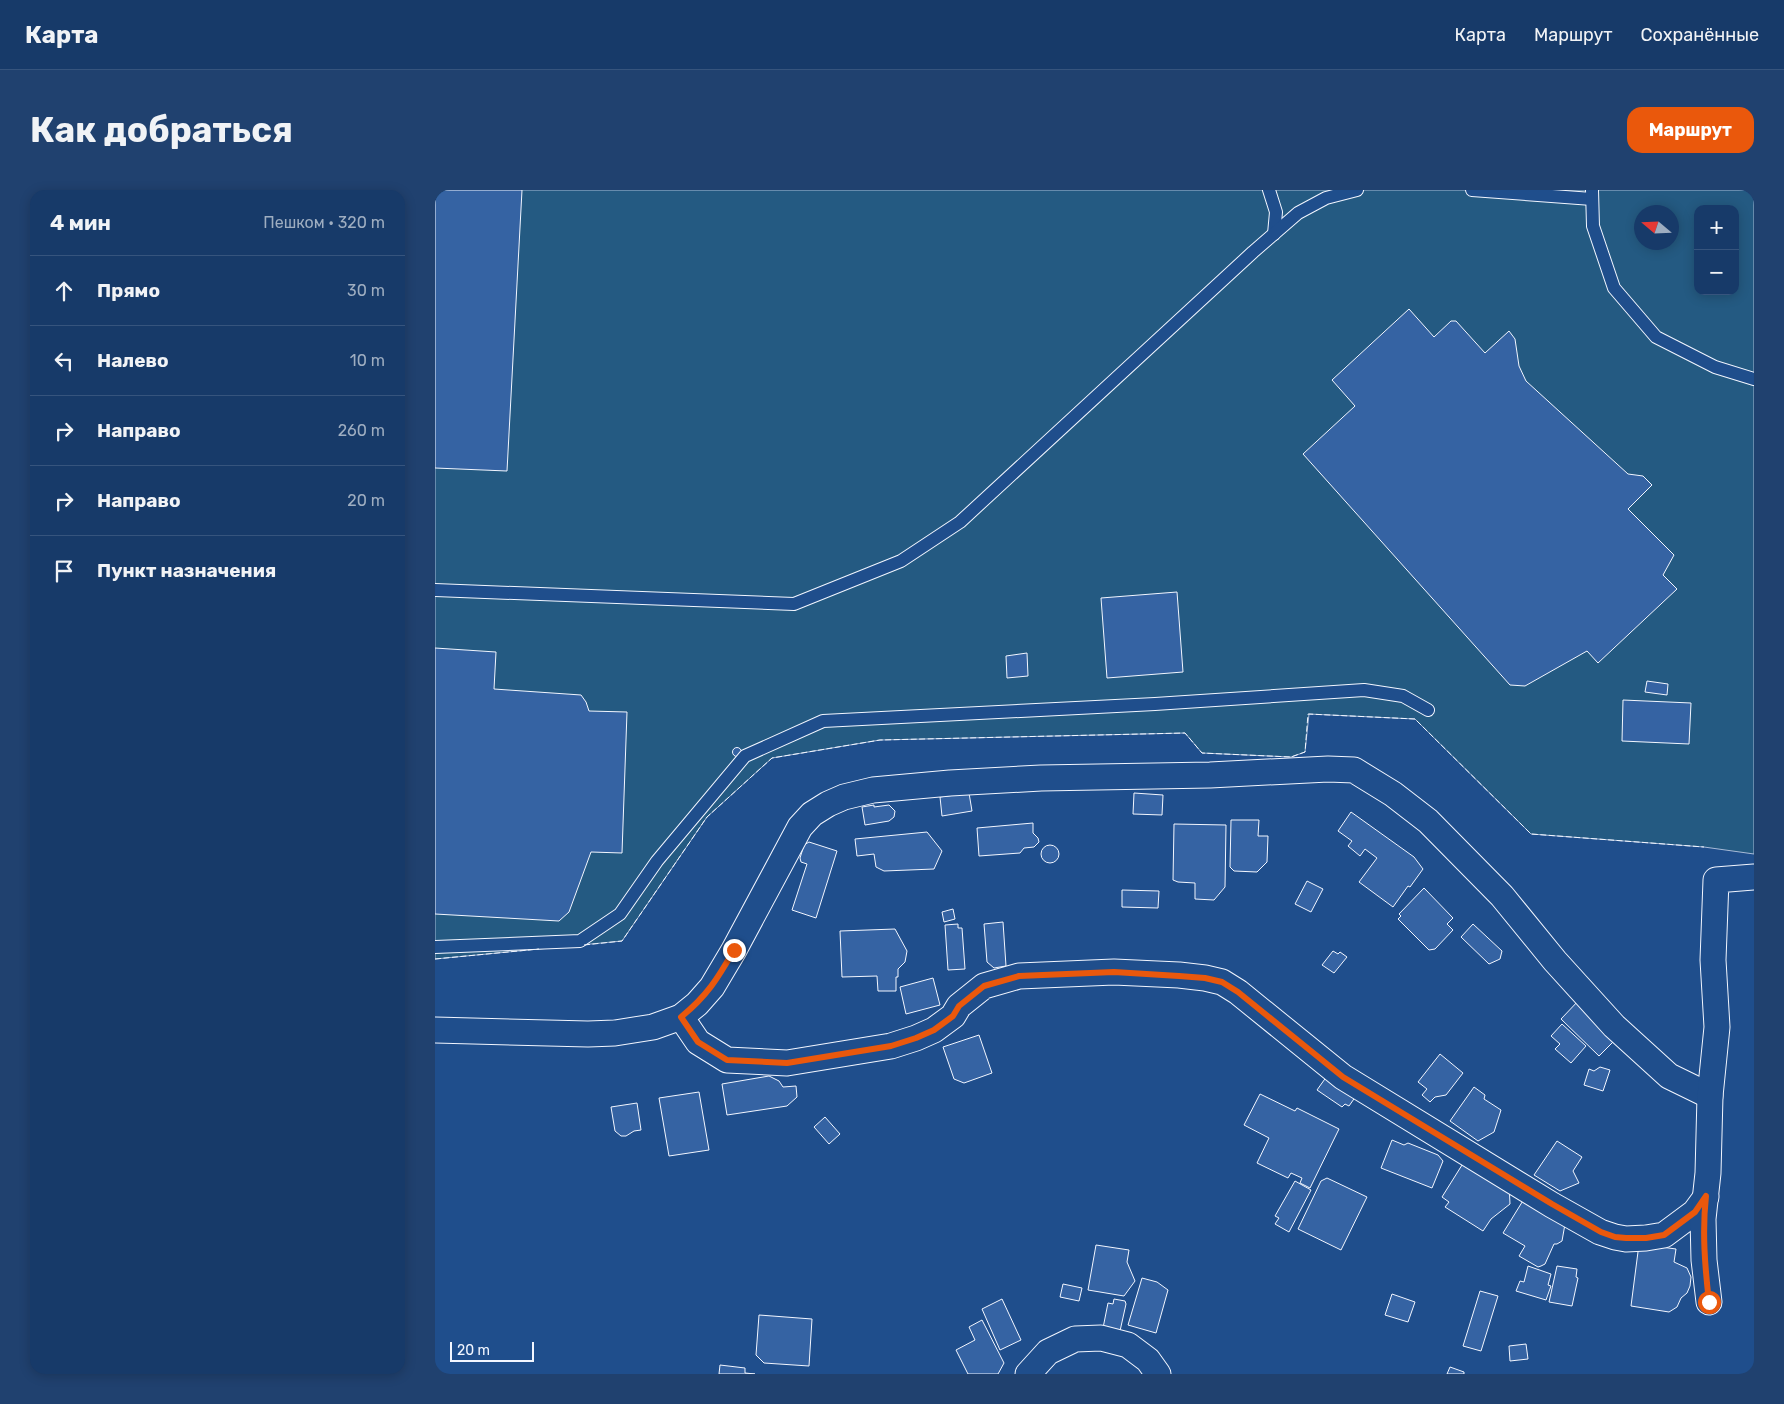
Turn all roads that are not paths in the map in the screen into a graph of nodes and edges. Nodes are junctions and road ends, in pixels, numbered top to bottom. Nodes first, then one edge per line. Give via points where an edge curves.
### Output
1 (1269, 190) edge
2 (1357, 190) edge
3 (1471, 190) edge
4 (1592, 195) edge
5 (1274, 234) junction
6 (1754, 379) edge
7 (435, 590) edge
8 (1428, 710) dead end
9 (1754, 877) edge
10 (435, 947) edge
11 (681, 1017) junction
12 (435, 1030) edge
13 (1711, 1096) junction
14 (1706, 1196) junction
15 (1709, 1302) dead end
16 (1028, 1374) edge
17 (1157, 1374) edge

1 - 5 lane via 1276,212
2 - 5 lane via 1326,198 1297,214
3 - 4 lane
4 - 6 lane via 1593,226 1615,288 1656,337 1715,367
5 - 7 lane via 960,522 901,561 794,604
8 - 10 lane via 1403,696 1364,690 823,721 745,756 657,861 620,914 580,941
9 - 13 street via 1716,880 1713,960 1717,1026
11 - 12 street via 653,1027 615,1033
11 - 13 street via 712,988 800,827 812,814 844,797 873,790 1041,778 1353,770 1393,794 1428,821 1501,896 1614,1026 1669,1076
11 - 14 street via 698,1042 727,1060 787,1063 891,1046 916,1038 953,1016 959,1006 984,986 1019,976 1114,972 1205,978 1222,982 1238,992 1343,1077 1601,1232 1626,1238 1664,1235 1695,1212
13 - 14 street
14 - 15 street via 1704,1260
16 - 17 street via 1048,1352 1075,1339 1101,1338 1128,1345 1148,1360

